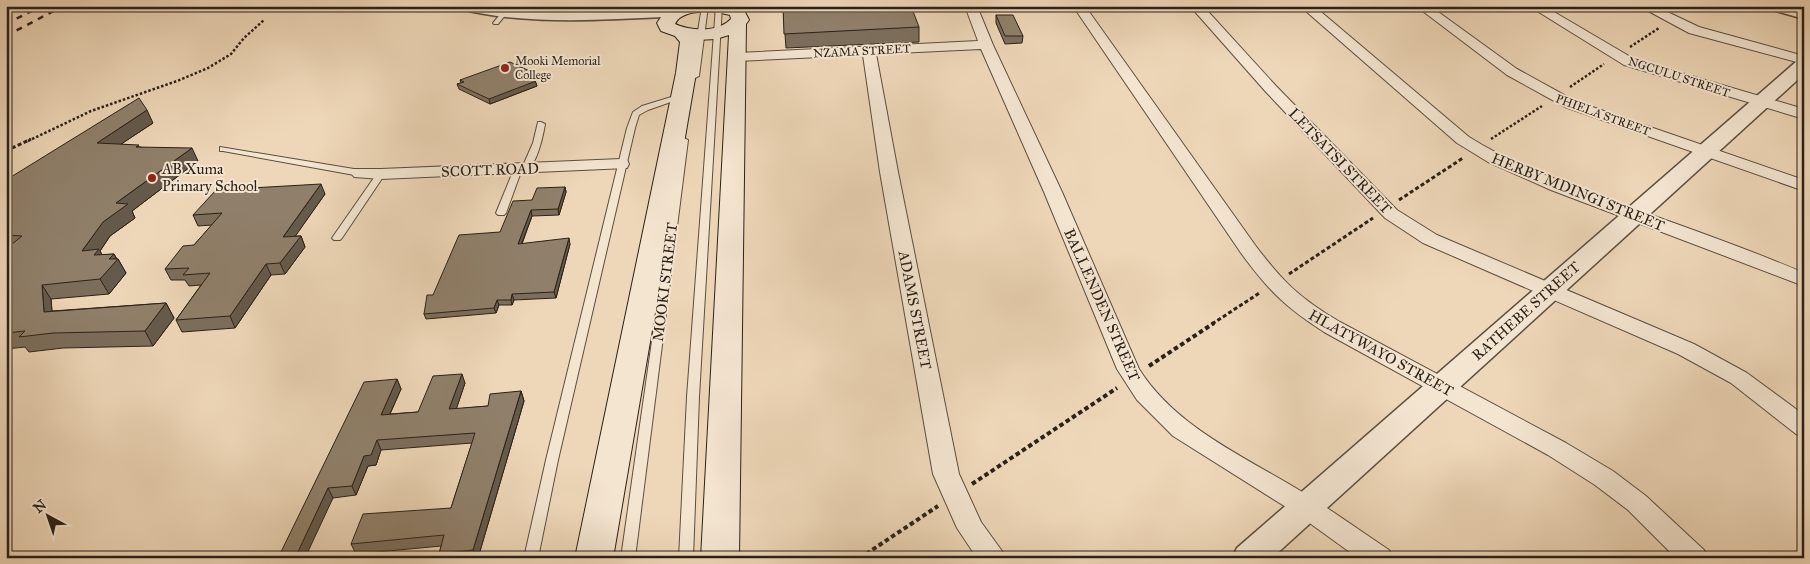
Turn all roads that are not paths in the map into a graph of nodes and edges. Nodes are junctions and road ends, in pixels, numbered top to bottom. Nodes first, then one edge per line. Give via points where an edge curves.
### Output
1 (260, 6) edge
2 (282, 6) edge
3 (468, 6) edge
4 (705, 6) edge
5 (971, 6) edge
6 (1079, 6) edge
7 (1196, 6) edge
8 (1306, 6) edge
9 (1422, 6) edge
10 (1535, 6) edge
11 (1645, 6) edge
12 (1775, 6) edge
13 (610, 12) edge
14 (1804, 14) edge
15 (708, 21) edge
16 (986, 45) junction
17 (869, 51) junction
18 (1804, 60) edge
19 (1804, 64) edge
20 (681, 97) junction
21 (1761, 102) junction
22 (1804, 114) edge
23 (541, 124) dead end
24 (223, 149) dead end
25 (1705, 152) junction
26 (621, 164) junction
27 (522, 168) junction
28 (360, 173) joint
29 (380, 174) junction
30 (1804, 186) edge
31 (501, 213) dead end
32 (1634, 215) junction
33 (337, 238) dead end
34 (1804, 280) edge
35 (1549, 291) junction
36 (1441, 387) junction
37 (1804, 428) edge
38 (1306, 507) junction
39 (531, 558) edge
40 (594, 558) edge
41 (628, 558) edge
42 (686, 558) edge
43 (720, 558) edge
44 (993, 558) edge
45 (1249, 558) edge
46 (1379, 558) edge
47 (1694, 558) edge

1 - 2 street
3 - 13 street via 500,17
4 - 15 main road
4 - 15 lane, MOOKI STREET
5 - 16 street, BALLENDEN STREET
6 - 36 street, HLATYWAYO STREET via 1270,279 1287,296 1332,327
7 - 35 street, LETSATSI STREET via 1390,214 1430,239
8 - 32 street, HERBY MDINGI STREET via 1481,152 1523,172
9 - 25 street, PHIELA STREET via 1552,96
10 - 21 street, NGCULU STREET via 1629,62
11 - 18 street via 1694,30
12 - 14 street
13 - 15 street via 638,19
15 - 17 street, NZAMA STREET
15 - 20 main road, MOOKI STREET via 688,41
15 - 41 lane, MOOKI STREET via 678,181
15 - 42 lane, MOOKI STREET
15 - 43 main road, MOOKI STREET
16 - 17 street, NZAMA STREET
16 - 38 street, BALLENDEN STREET via 1139,388 1181,430
17 - 44 street, ADAMS STREET via 946,474 970,528
19 - 21 street, RATHEBE STREET
20 - 26 lane via 659,102 636,114
20 - 40 main road, MOOKI STREET
21 - 22 street, NGCULU STREET
21 - 25 street, RATHEBE STREET
23 - 27 lane via 537,143
24 - 28 lane
25 - 30 street, PHIELA STREET
25 - 32 street, RATHEBE STREET
26 - 27 street, SCOTT ROAD
26 - 39 lane
27 - 29 street, SCOTT ROAD
27 - 31 lane
28 - 29 street, SCOTT ROAD
29 - 33 lane
32 - 34 street, HERBY MDINGI STREET
32 - 35 street, RATHEBE STREET
35 - 36 street, RATHEBE STREET
35 - 37 street, LETSATSI STREET via 1686,350 1739,378
36 - 38 street, RATHEBE STREET
36 - 47 street, HLATYWAYO STREET via 1557,448 1604,478 1638,503
38 - 45 street, RATHEBE STREET
38 - 46 street, BALLENDEN STREET

